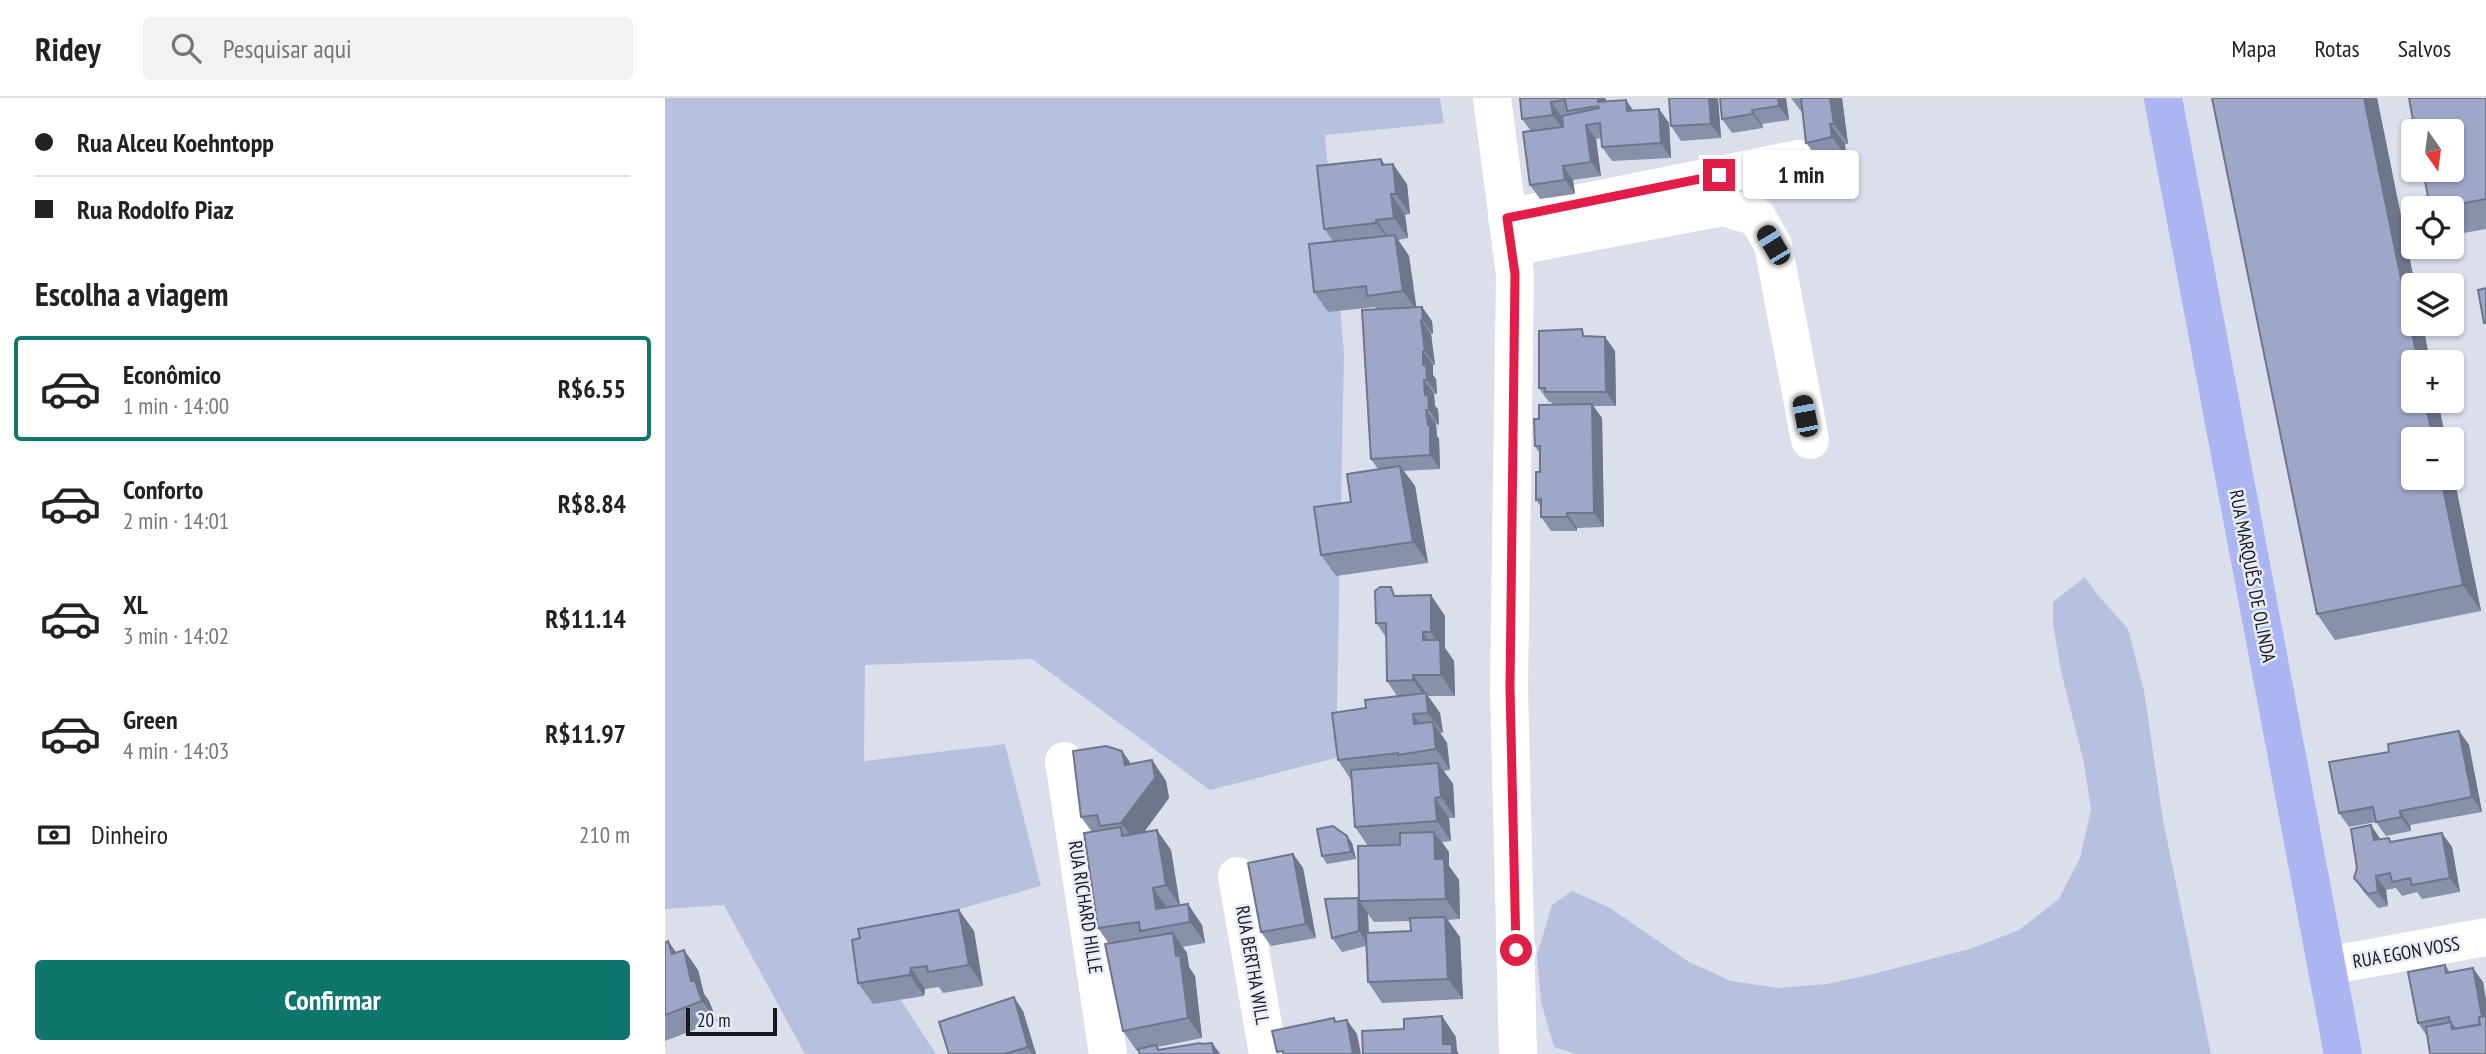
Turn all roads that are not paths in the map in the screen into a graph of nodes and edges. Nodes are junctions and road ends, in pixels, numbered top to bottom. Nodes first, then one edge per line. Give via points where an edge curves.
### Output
1 (1492, 98) edge
2 (2163, 98) edge
3 (1798, 159) dead end
4 (1509, 233) junction
5 (1810, 440) dead end
6 (1064, 761) dead end
7 (1237, 876) dead end
8 (2486, 937) edge
9 (2327, 966) junction
10 (1108, 1054) edge
11 (1268, 1054) edge
12 (1518, 1054) edge
13 (2343, 1054) edge

1 - 4 street
2 - 9 main road, RUA MARQUÊS DE OLINDA
3 - 4 street
4 - 5 street via 1723,207 1757,217 1773,245
4 - 12 street via 1515,274 1510,688
6 - 10 street, RUA RICHARD HILLE
7 - 11 street, RUA BERTHA WILL
8 - 9 street, RUA EGON VOSS
9 - 13 main road, RUA MARQUÊS DE OLINDA

